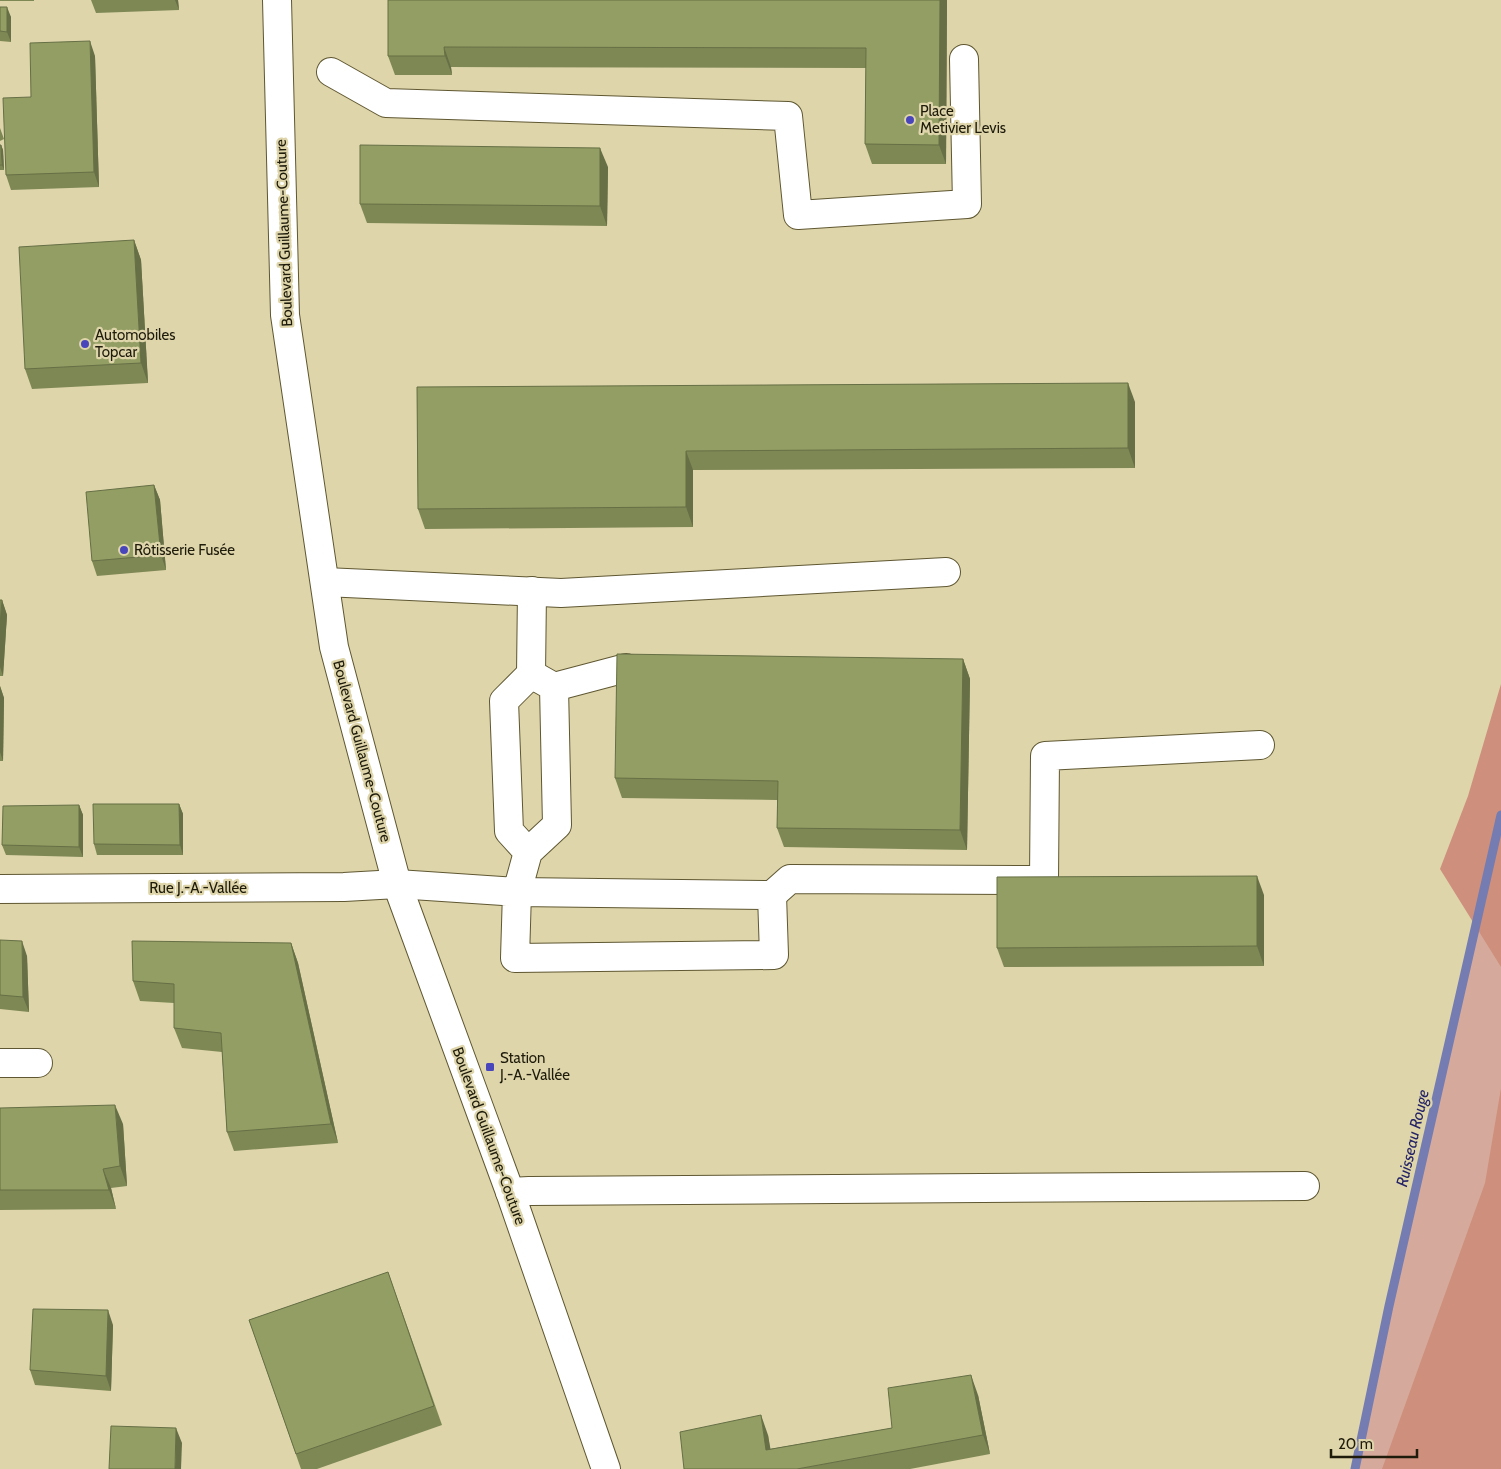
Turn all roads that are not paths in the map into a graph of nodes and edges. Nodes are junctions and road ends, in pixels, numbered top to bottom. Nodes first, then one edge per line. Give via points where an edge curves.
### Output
1 (277, 0) edge
2 (964, 60) dead end
3 (330, 72) dead end
4 (946, 572) dead end
5 (325, 582) junction
6 (532, 591) junction
7 (626, 668) edge
8 (542, 681) junction
9 (1260, 745) dead end
10 (528, 852) junction
11 (396, 884) junction
12 (0, 889) edge
13 (517, 892) junction
14 (772, 895) junction
15 (38, 1062) dead end
16 (0, 1063) edge
17 (1305, 1186) dead end
18 (510, 1192) junction
19 (606, 1469) edge

1 - 5 main road, Boulevard Guillaume-Couture via 285,315
2 - 3 main road via 967,204 798,215 788,116 386,103
4 - 6 main road
5 - 6 main road
5 - 11 main road, Boulevard Guillaume-Couture via 334,647
6 - 8 main road
7 - 8 main road
8 - 10 main road via 558,825
8 - 10 main road via 504,700 510,831
9 - 14 main road via 1045,756 1044,880 790,880
10 - 13 main road
11 - 12 main road, Rue J.-A.-Vallée
11 - 13 main road, Rue J.-A.-Vallée
11 - 18 main road, Boulevard Guillaume-Couture
13 - 14 main road, Rue J.-A.-Vallée
13 - 14 main road via 515,958 774,955
15 - 16 main road
17 - 18 main road
18 - 19 main road, Boulevard Guillaume-Couture

